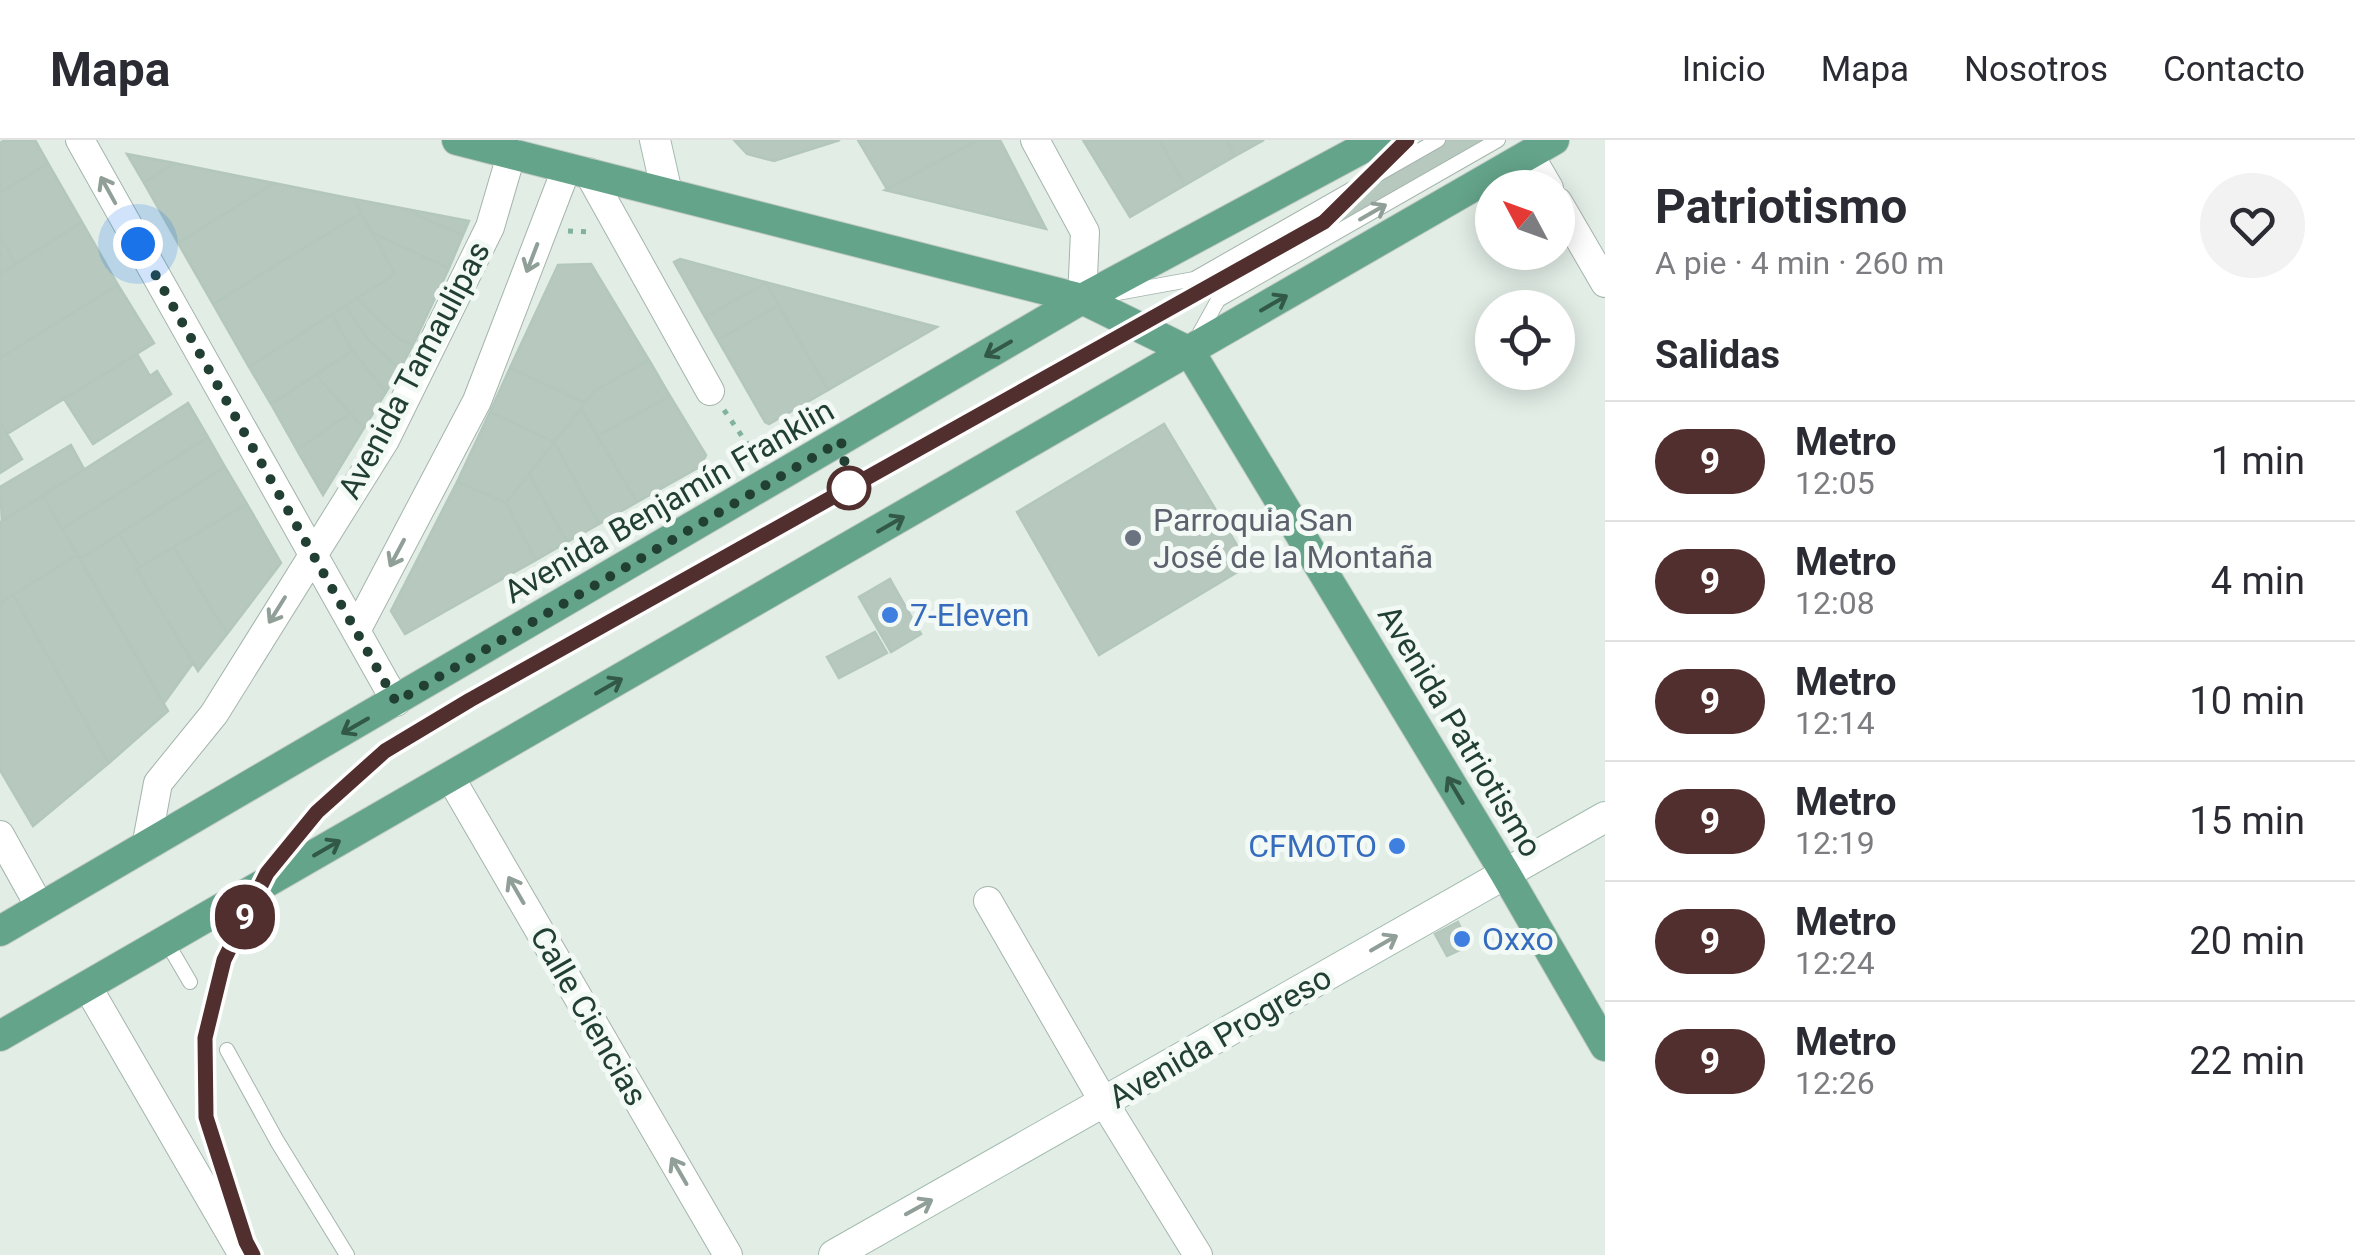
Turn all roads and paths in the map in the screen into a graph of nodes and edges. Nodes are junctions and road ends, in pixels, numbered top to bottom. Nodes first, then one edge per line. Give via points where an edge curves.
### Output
1 (80, 140) edge
2 (457, 140) edge
3 (655, 140) edge
4 (1035, 140) edge
5 (1378, 140) edge
6 (1438, 140) edge
7 (1498, 140) edge
8 (514, 146) edge
9 (1542, 147) edge
10 (578, 169) junction
11 (667, 192) junction
12 (1575, 232) edge
13 (1605, 284) edge
14 (1082, 299) junction
15 (1190, 352) junction
16 (715, 398) joint
17 (737, 428) dead end
18 (312, 554) junction
19 (356, 631) junction
20 (396, 702) junction
21 (450, 777) junction
22 (1605, 817) edge
23 (0, 835) edge
24 (146, 847) junction
25 (1505, 873) junction
26 (988, 901) dead end
27 (40, 907) junction
28 (0, 931) edge
29 (166, 941) junction
30 (190, 982) dead end
31 (87, 986) junction
32 (0, 1036) edge
33 (1605, 1046) edge
34 (228, 1050) dead end
35 (1104, 1104) junction
36 (243, 1255) edge
37 (348, 1255) edge
38 (728, 1255) edge
39 (834, 1255) edge
40 (1198, 1255) edge

18 -> 1 street
2 - 8 main road
3 - 11 street
4 - 14 street via 1085,232
5 - 14 main road, Avenida Benjamín Franklin
6 - 14 lane via 1194,279
15 -> 7 lane via 1218,300
8 - 10 main road
8 - 18 street, Avenida Tamaulipas via 490,227 385,440
15 -> 9 main road
10 - 11 main road
10 - 16 street
10 -> 19 street, Avenida Tamaulipas via 477,401
11 - 14 main road
12 - 13 street
14 - 15 main road
14 -> 20 main road, Avenida Benjamín Franklin
21 -> 15 main road
25 -> 15 main road, Avenida Patriotismo
16 - 17 path
18 - 19 street
18 -> 24 street, Avenida Tamaulipas via 214,714 158,783
19 - 20 street
20 -> 24 main road, Avenida Benjamín Franklin
29 -> 21 main road
38 -> 21 street, Calle Ciencias
22 - 25 street, Avenida Progreso
23 - 27 street
24 - 27 main road, Avenida Benjamín Franklin
25 - 33 main road, Avenida Patriotismo
35 -> 25 street, Avenida Progreso
26 - 35 street
27 - 28 main road, Avenida Benjamín Franklin
29 - 30 lane
29 - 31 main road
31 - 32 main road
31 - 36 street
34 - 37 lane
39 -> 35 street, Avenida Progreso
35 - 40 street

